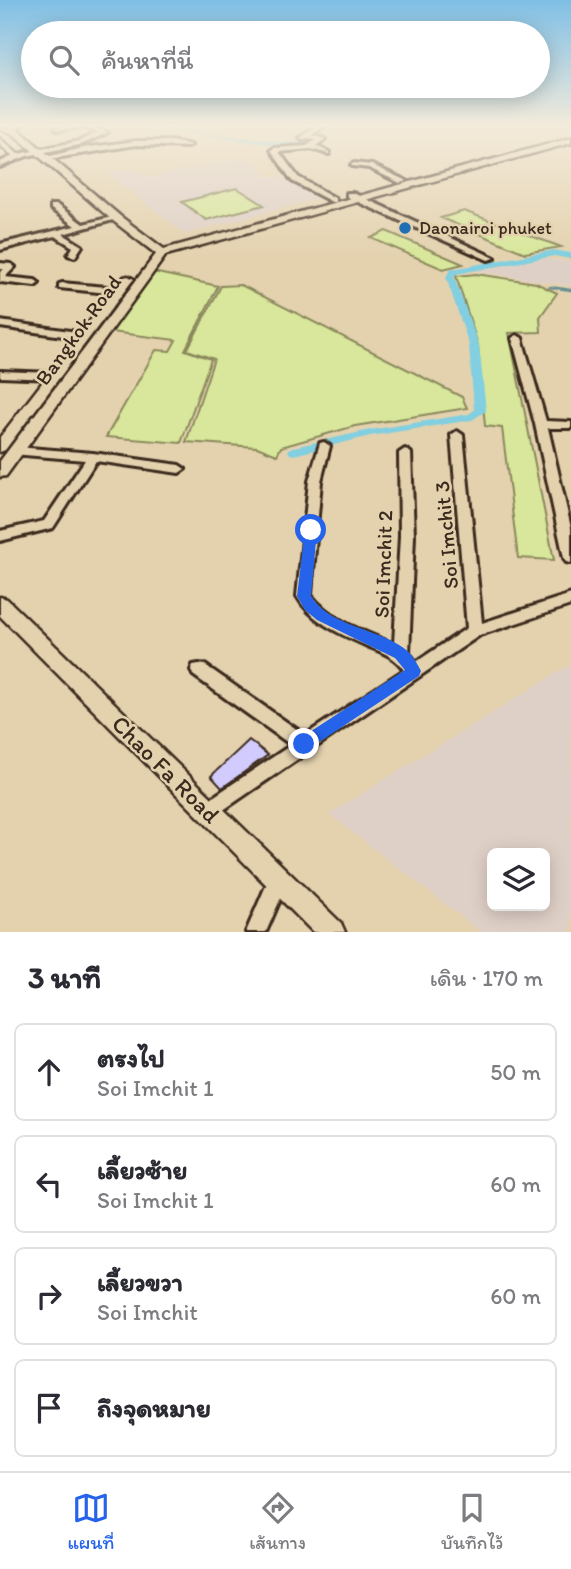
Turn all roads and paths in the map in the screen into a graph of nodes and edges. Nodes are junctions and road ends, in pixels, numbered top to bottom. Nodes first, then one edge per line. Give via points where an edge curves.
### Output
1 (63, 169) edge
2 (288, 169) edge
3 (378, 169) edge
4 (448, 169) edge
5 (455, 169) edge
6 (403, 181) junction
7 (354, 197) junction
8 (332, 200) junction
9 (54, 207) dead end
10 (116, 218) junction
11 (81, 226) junction
12 (56, 233) junction
13 (0, 247) edge
14 (158, 251) junction
15 (72, 255) dead end
16 (491, 258) dead end
17 (0, 266) edge
18 (0, 278) edge
19 (35, 283) dead end
20 (62, 286) dead end
21 (118, 291) junction
22 (0, 324) edge
23 (84, 336) junction
24 (517, 338) dead end
25 (0, 374) edge
26 (54, 376) junction
27 (541, 424) junction
28 (571, 425) edge
29 (457, 435) dead end
30 (324, 446) dead end
31 (0, 447) edge
32 (16, 451) junction
33 (405, 453) dead end
34 (93, 457) junction
35 (179, 469) dead end
36 (0, 472) edge
37 (0, 536) edge
38 (571, 558) edge
39 (571, 598) edge
40 (0, 604) edge
41 (475, 631) junction
42 (401, 654) junction
43 (199, 670) dead end
44 (414, 671) junction
45 (304, 744) junction
46 (207, 811) junction
47 (278, 881) junction
48 (256, 932) edge
49 (332, 932) edge

1 - 10 main road
2 - 8 street via 295,179
3 - 6 street
4 - 6 main road
5 - 7 main road
6 - 7 main road
7 - 8 main road
7 - 14 main road
7 - 16 street
8 - 14 main road
9 - 11 street
10 - 11 street
10 - 14 main road
11 - 12 street
12 - 13 street
12 - 15 street via 78,246
14 - 21 main road, Bangkok Road via 145,257
14 - 32 main road, Bangkok Road
17 - 18 street via 10,266
18 - 19 street
20 - 21 street
21 - 23 main road, Bangkok Road
22 - 23 street
23 - 26 main road, Bangkok Road
24 - 27 street
25 - 26 street
26 - 31 main road, Bangkok Road
27 - 28 street
27 - 38 street
29 - 41 street, Soi Imchit 3
30 - 42 street via 315,481 304,596 322,616
32 - 34 street
32 - 36 main road, Bangkok Road
33 - 42 street, Soi Imchit 2 via 407,536
34 - 35 street
34 - 37 street via 48,524
39 - 41 street
40 - 46 main road, Chao Fa Road
41 - 44 street
42 - 44 street
43 - 45 street
44 - 45 street
45 - 46 street
46 - 47 main road, Chao Fa Road
47 - 48 street
47 - 49 main road, Chao Fa Road

